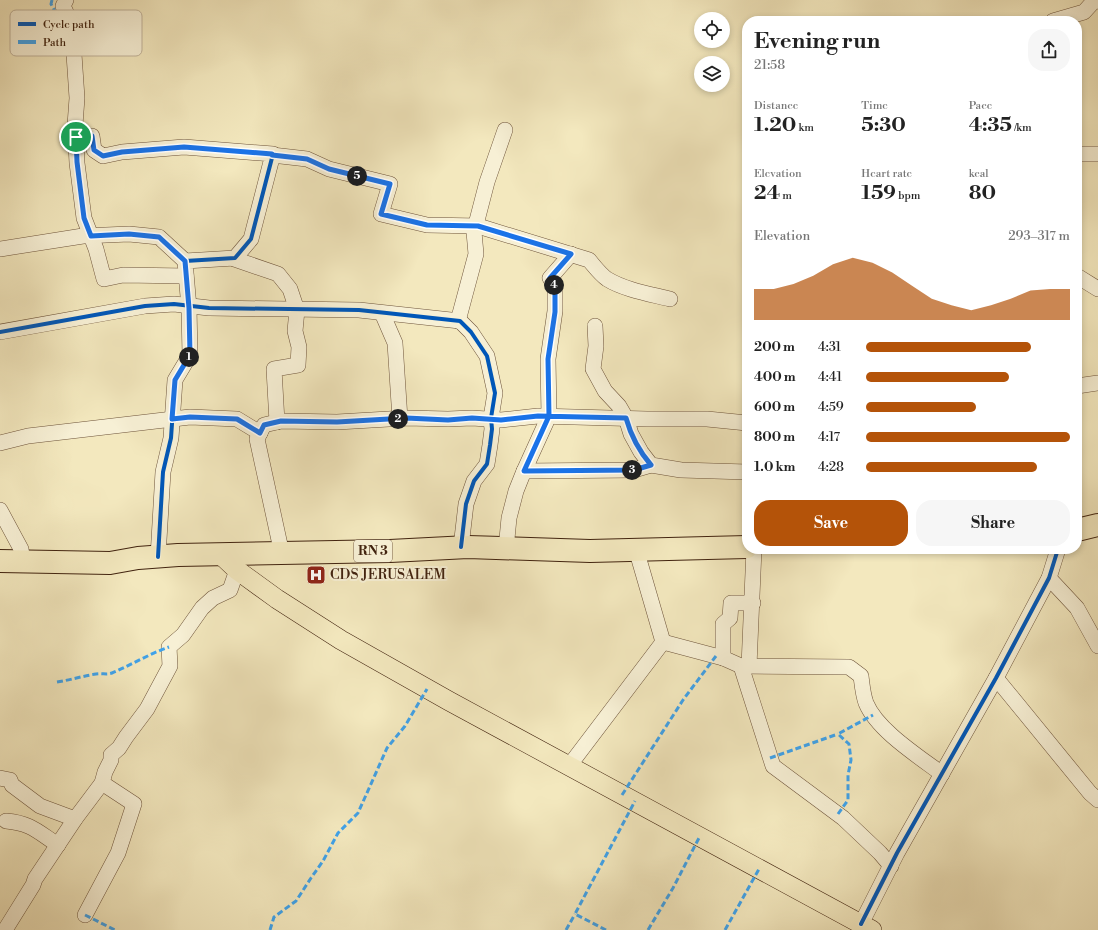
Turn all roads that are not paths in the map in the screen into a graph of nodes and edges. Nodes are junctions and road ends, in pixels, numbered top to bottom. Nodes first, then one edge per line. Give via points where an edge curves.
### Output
1 (66, 0) edge
2 (1098, 1) edge
3 (66, 10) edge
4 (1070, 16) edge
5 (74, 56) edge
6 (505, 130) dead end
7 (76, 137) junction
8 (1082, 154) edge
9 (1098, 154) edge
10 (272, 155) junction
11 (476, 226) junction
12 (91, 236) junction
13 (0, 249) edge
14 (571, 254) junction
15 (234, 259) junction
16 (185, 261) junction
17 (186, 276) junction
18 (1082, 279) edge
19 (1098, 289) edge
20 (670, 299) dead end
21 (189, 306) junction
22 (297, 310) junction
23 (382, 313) junction
24 (458, 321) junction
25 (595, 326) dead end
26 (0, 332) edge
27 (1098, 384) edge
28 (1082, 386) edge
29 (549, 416) junction
30 (491, 418) junction
31 (626, 418) junction
32 (172, 419) junction
33 (400, 419) junction
34 (277, 422) junction
35 (742, 422) edge
36 (260, 433) junction
37 (0, 443) edge
38 (651, 465) junction
39 (524, 471) junction
40 (742, 472) edge
41 (0, 510) edge
42 (1098, 525) edge
43 (1082, 529) edge
44 (461, 547) junction
45 (742, 547) edge
46 (506, 549) junction
47 (636, 549) junction
48 (220, 554) junction
49 (282, 554) junction
50 (754, 554) edge
51 (1056, 554) edge
52 (158, 557) junction
53 (0, 561) edge
54 (23, 561) junction
55 (237, 570) junction
56 (1049, 578) junction
57 (753, 603) junction
58 (663, 642) junction
59 (1098, 646) edge
60 (723, 658) junction
61 (745, 666) junction
62 (996, 678) junction
63 (569, 766) junction
64 (942, 774) junction
65 (0, 778) edge
66 (102, 783) junction
67 (1098, 800) edge
68 (75, 819) junction
69 (6, 821) dead end
70 (58, 845) junction
71 (891, 866) junction
72 (85, 914) dead end
73 (858, 925) edge
74 (5, 930) edge

1 - 3 street
2 - 4 street via 1093,2 1084,12
5 - 7 street
6 - 11 street via 487,182
7 - 10 street via 92,136 94,150 103,156 184,147
7 - 12 street via 84,218
8 - 9 street
10 - 11 street via 307,159 329,169 390,184 381,214 427,225
10 - 15 street via 251,238
11 - 14 street
11 - 24 street via 476,254
12 - 13 street
12 - 16 street via 129,234 159,237
12 - 17 street via 104,279 123,275
14 - 20 street via 589,260 607,279 633,290
14 - 29 street via 550,278 555,286 555,312 548,359
15 - 16 street
15 - 22 street via 278,274 290,289
16 - 17 street
17 - 21 street
18 - 19 street
21 - 22 street
21 - 26 street via 145,306
21 - 32 street via 190,355 175,380
22 - 23 street via 360,310
22 - 34 street via 295,331 299,347 298,365 274,369
23 - 24 street
23 - 33 street via 395,343
24 - 30 street via 471,332 487,356 495,393
25 - 31 street via 593,368 605,391
27 - 28 street
29 - 30 street via 501,420
29 - 31 street
29 - 39 street
30 - 33 street
30 - 44 street via 487,464 474,481 466,504
31 - 35 street via 707,419
31 - 38 street via 631,434
32 - 36 street via 237,419
32 - 37 street via 28,436
32 - 52 street via 171,438 163,472
33 - 34 street
34 - 36 street via 264,425
36 - 49 street via 258,439
38 - 39 street via 634,470
38 - 40 street via 681,470
39 - 46 street via 509,518
41 - 54 street via 21,549
42 - 43 highway
44 - 46 highway, RN 3
44 - 49 highway, RN 3
45 - 47 highway, RN 3
46 - 47 highway, RN 3
47 - 58 street
48 - 49 highway, RN 3
48 - 52 highway, RN 3
48 - 55 main road
50 - 57 street
51 - 56 street
52 - 54 highway, RN 3 via 110,563
53 - 54 highway, RN 3
55 - 63 main road via 341,640
55 - 66 street via 230,590 213,598 202,608 183,635 169,647 170,666 147,710 111,755
56 - 59 street via 1077,608
56 - 62 street
57 - 60 street via 731,603 730,618 723,624
57 - 61 street
58 - 60 street
58 - 63 street
60 - 61 street
61 - 64 street via 849,667 861,676 866,702 876,720 902,744
61 - 71 street via 773,766 843,818
62 - 64 street
62 - 67 street
63 - 73 main road
64 - 71 street
65 - 68 street via 10,780 17,789 40,806
66 - 68 street
66 - 72 street via 134,804 118,853
68 - 70 street
69 - 70 street via 19,822 31,827
70 - 74 street
71 - 73 street

